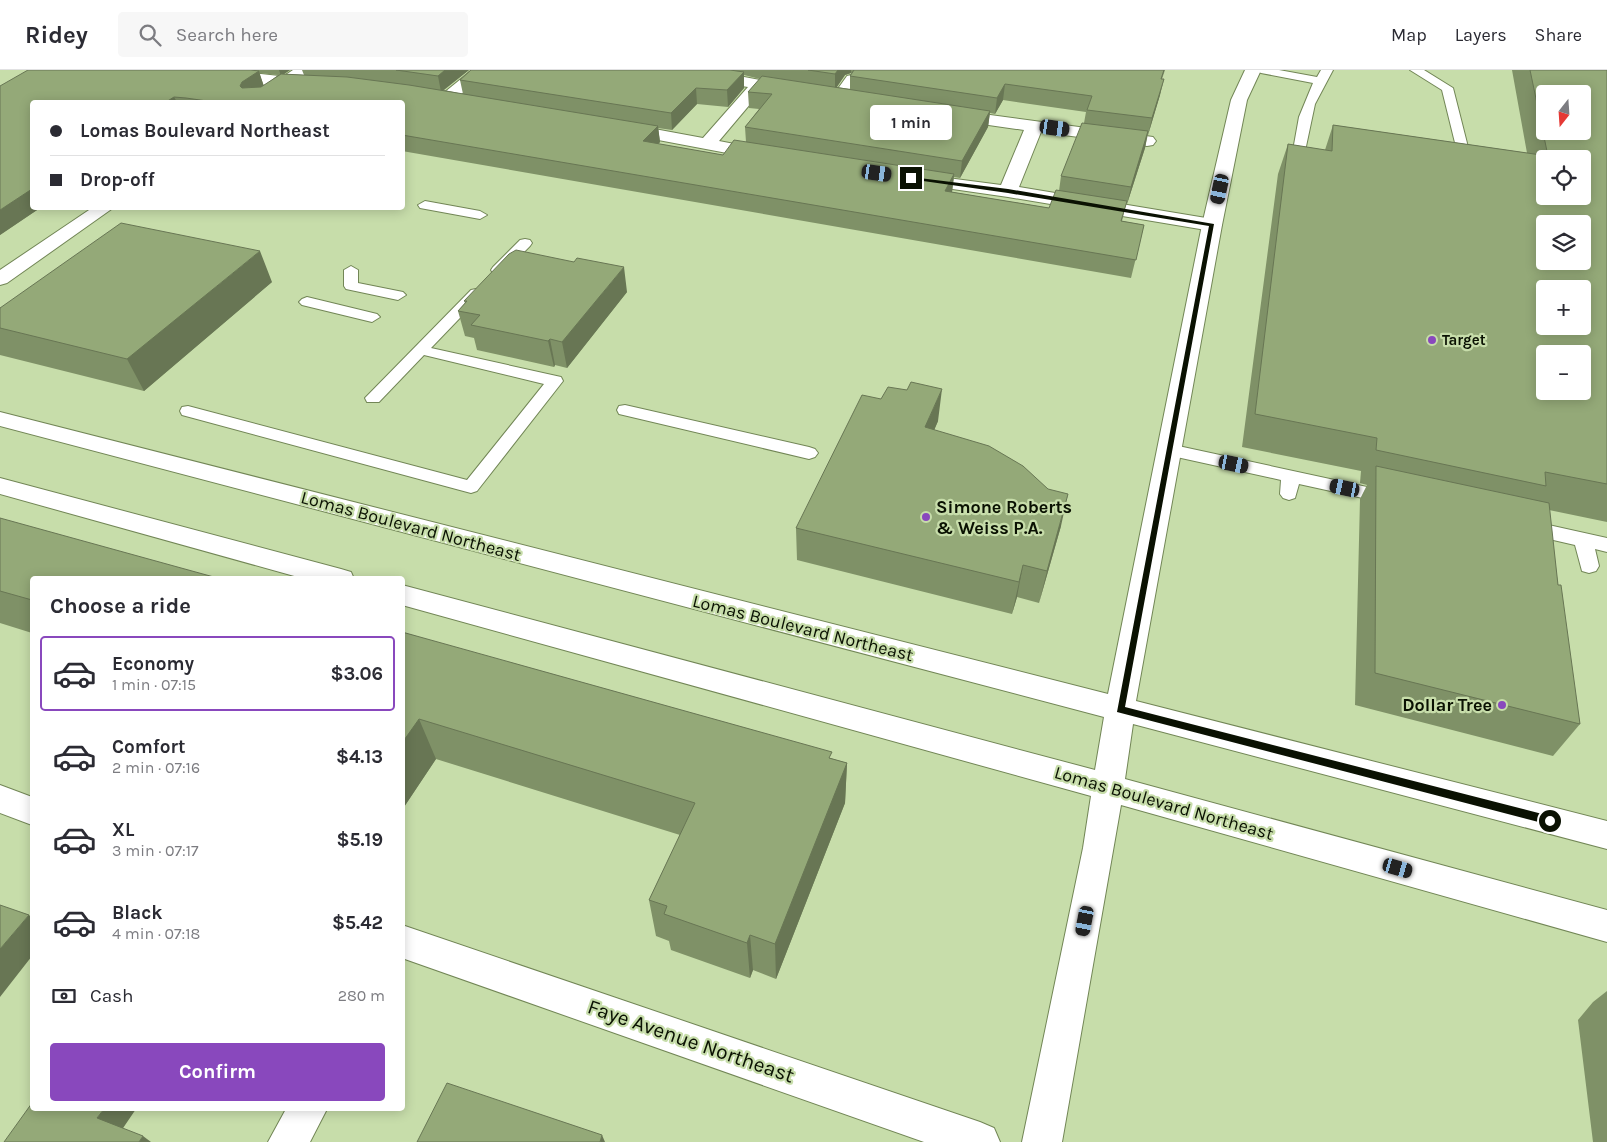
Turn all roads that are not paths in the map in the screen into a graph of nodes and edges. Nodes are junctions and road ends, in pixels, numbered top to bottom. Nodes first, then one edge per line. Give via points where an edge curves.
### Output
1 (190, 70) edge
2 (303, 70) edge
3 (482, 70) edge
4 (673, 70) edge
5 (1253, 70) edge
6 (1261, 70) edge
7 (1327, 70) edge
8 (1416, 70) edge
9 (851, 78) edge
10 (1319, 81) junction
11 (284, 83) junction
12 (326, 85) edge
13 (758, 85) junction
14 (831, 96) joint
15 (259, 100) edge
16 (468, 102) edge
17 (938, 112) edge
18 (606, 126) edge
19 (1034, 127) junction
20 (1148, 140) edge
21 (708, 143) junction
22 (782, 158) edge
23 (1465, 159) edge
24 (1296, 167) edge
25 (903, 177) edge
26 (1008, 191) junction
27 (425, 205) dead end
28 (101, 210) edge
29 (480, 216) dead end
30 (1212, 224) junction
31 (525, 243) dead end
32 (351, 270) dead end
33 (0, 278) edge
34 (398, 295) dead end
35 (307, 302) dead end
36 (372, 317) dead end
37 (420, 350) junction
38 (373, 398) dead end
39 (626, 410) dead end
40 (188, 411) dead end
41 (0, 419) edge
42 (1169, 450) junction
43 (809, 453) dead end
44 (0, 486) edge
45 (1404, 501) edge
46 (1508, 524) edge
47 (1584, 540) junction
48 (1607, 545) edge
49 (1589, 566) dead end
50 (330, 576) edge
51 (405, 596) edge
52 (1120, 709) junction
53 (1108, 787) junction
54 (0, 799) edge
55 (30, 810) edge
56 (1607, 835) edge
57 (1607, 926) edge
58 (405, 944) edge
59 (307, 1111) edge
60 (288, 1142) edge
61 (980, 1142) edge
62 (1042, 1142) edge

1 - 11 street
2 - 11 street
3 - 16 street via 438,98
4 - 13 street
5 - 30 street via 1239,100
6 - 10 lane
7 - 10 lane
8 - 23 lane via 1447,88
9 - 14 lane
10 - 24 lane via 1303,122
11 - 12 street
11 - 15 street
13 - 14 street
13 - 21 street
17 - 19 street
18 - 21 street
19 - 20 street
19 - 26 street
21 - 22 street
25 - 26 street
26 - 30 street
27 - 29 lane
28 - 33 street
30 - 42 street
31 - 37 lane
32 - 34 lane via 351,286
35 - 36 lane
37 - 38 lane
37 - 40 lane via 555,381 471,487
39 - 43 lane
41 - 52 street, Lomas Boulevard Northeast
42 - 45 lane via 1290,485
42 - 52 street
44 - 50 street
46 - 47 lane
47 - 48 lane
47 - 49 lane
51 - 53 street, Lomas Boulevard Northeast
52 - 53 street
52 - 56 street, Lomas Boulevard Northeast
53 - 57 street, Lomas Boulevard Northeast
53 - 62 street via 1096,866
54 - 55 street
58 - 61 street, Faye Avenue Northeast
59 - 60 street

